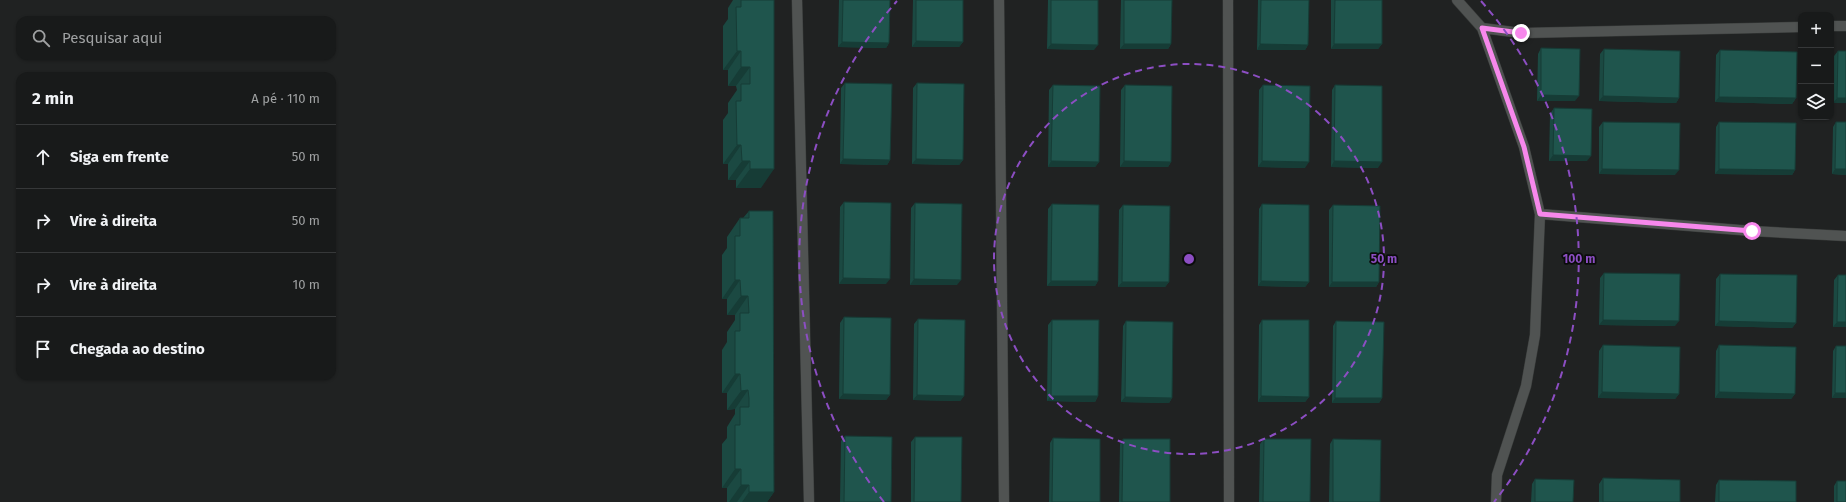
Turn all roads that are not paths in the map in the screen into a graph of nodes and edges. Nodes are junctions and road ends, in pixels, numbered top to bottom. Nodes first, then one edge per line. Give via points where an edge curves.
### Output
1 (797, 0) edge
2 (999, 0) edge
3 (1228, 0) edge
4 (1457, 0) edge
5 (1834, 26) edge
6 (1846, 26) edge
7 (1798, 27) edge
8 (1482, 28) junction
9 (1540, 214) junction
10 (1846, 236) edge
11 (808, 502) edge
12 (1004, 502) edge
13 (1229, 502) edge
14 (1496, 502) edge

1 - 11 street
2 - 12 street
3 - 13 street
4 - 8 street
5 - 6 street
7 - 8 street via 1521,33
8 - 9 street via 1524,147
9 - 10 street
9 - 14 street via 1535,335 1526,386 1497,475

